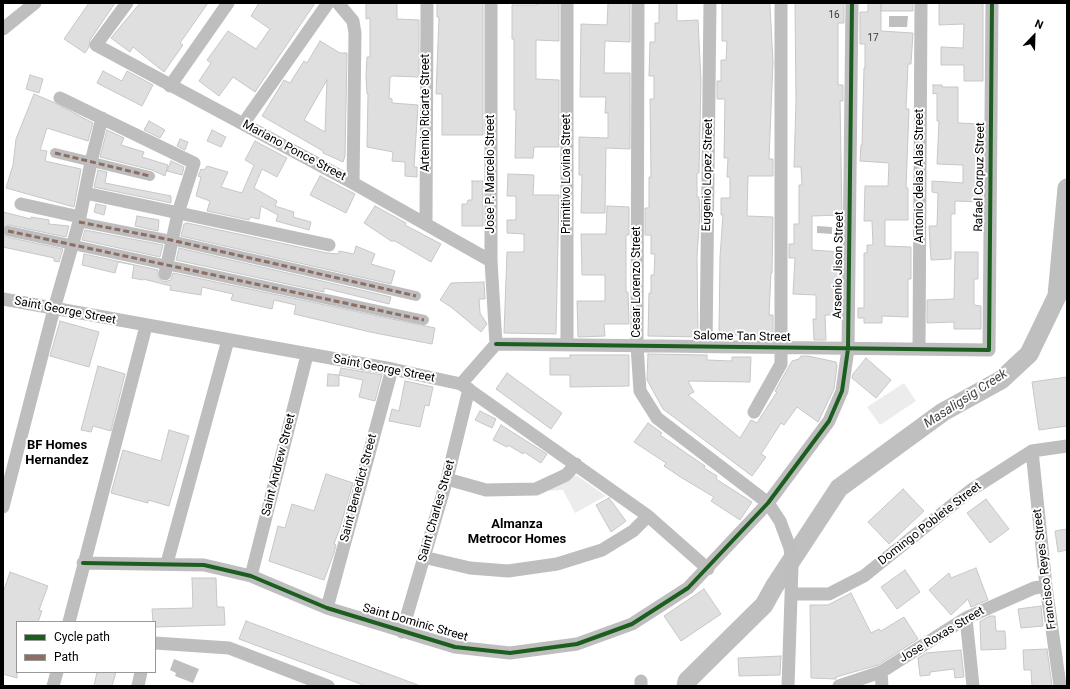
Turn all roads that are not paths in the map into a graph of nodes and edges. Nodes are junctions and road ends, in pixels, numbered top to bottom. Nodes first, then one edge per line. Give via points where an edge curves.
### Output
1 (35, 3) edge
2 (126, 3) edge
3 (228, 3) edge
4 (328, 3) edge
5 (338, 3) edge
6 (427, 3) edge
7 (491, 3) edge
8 (567, 3) edge
9 (638, 3) edge
10 (710, 3) edge
11 (781, 3) edge
12 (852, 3) edge
13 (921, 3) edge
14 (992, 3) edge
15 (3, 29) edge
16 (170, 86) junction
17 (60, 98) dead end
18 (102, 118) junction
19 (242, 124) junction
20 (55, 153) dead end
21 (91, 162) junction
22 (150, 176) dead end
23 (353, 182) junction
24 (85, 193) junction
25 (21, 204) dead end
26 (178, 213) junction
27 (80, 220) junction
28 (426, 222) junction
29 (8, 231) dead end
30 (171, 240) junction
31 (72, 245) junction
32 (329, 245) dead end
33 (491, 260) junction
34 (166, 269) junction
35 (416, 296) dead end
36 (3, 299) edge
37 (54, 309) junction
38 (424, 320) dead end
39 (146, 326) junction
40 (228, 340) junction
41 (496, 344) junction
42 (567, 345) junction
43 (637, 346) junction
44 (706, 347) junction
45 (780, 348) junction
46 (848, 348) junction
47 (919, 350) junction
48 (989, 350) joint
49 (307, 354) junction
50 (392, 369) junction
51 (465, 386) junction
52 (754, 412) dead end
53 (1067, 446) edge
54 (1032, 451) junction
55 (576, 464) junction
56 (447, 479) junction
57 (768, 503) junction
58 (3, 507) edge
59 (648, 516) junction
60 (738, 536) joint
61 (423, 557) junction
62 (83, 563) junction
63 (167, 563) junction
64 (708, 569) junction
65 (251, 576) junction
66 (1046, 586) junction
67 (792, 594) junction
68 (326, 608) junction
69 (966, 618) junction
70 (69, 621) edge
71 (402, 632) junction
72 (156, 643) edge
73 (881, 672) junction
74 (57, 673) edge
75 (141, 673) edge
76 (54, 686) edge
77 (138, 686) edge
78 (328, 686) edge
79 (788, 686) edge
80 (839, 686) edge
81 (882, 686) edge
82 (973, 686) edge
83 (1060, 686) edge

1 - 15 street
2 - 16 street, Mariano Ponce Street via 96,45
3 - 16 street
4 - 19 street
5 - 23 street via 353,22 355,33
6 - 28 street, Artemio Ricarte Street
7 - 33 street, Jose P. Marcelo Street
8 - 42 street, Primitivo Lovina Street
9 - 43 street, Cesar Lorenzo Street
10 - 44 street, Eugenio Lopez Street
11 - 45 street
12 - 46 street, Arsenio Jison Street
13 - 47 street, Antonio delas Alas Street
14 - 48 street, Rafael Corpuz Street
16 - 19 street, Mariano Ponce Street
17 - 18 street
18 - 21 street
18 - 26 street via 194,163
19 - 23 street, Mariano Ponce Street
20 - 21 street
21 - 22 street
21 - 24 street
23 - 28 street, Mariano Ponce Street
24 - 26 street
24 - 27 street
25 - 27 street
26 - 30 street
26 - 32 street
27 - 30 street
27 - 31 street
28 - 33 street, Mariano Ponce Street
29 - 31 street
30 - 34 street
30 - 35 street
31 - 34 street
31 - 37 street
33 - 41 street, Jose P. Marcelo Street
34 - 38 street
36 - 37 street, Saint George Street
37 - 39 street, Saint George Street
37 - 58 street
39 - 40 street, Saint George Street
39 - 62 street
40 - 49 street, Saint George Street
40 - 63 street
41 - 42 street, Salome Tan Street
41 - 51 street
42 - 43 street, Salome Tan Street
43 - 44 street, Salome Tan Street
43 - 57 street, Cesar Lorenzo Street via 640,391 657,418
44 - 45 street, Salome Tan Street
45 - 46 street, Salome Tan Street
45 - 52 street via 781,364
46 - 47 street, Salome Tan Street
46 - 57 street, Arsenio Jison Street via 842,391 829,421
47 - 48 street, Salome Tan Street
49 - 50 street, Saint George Street
49 - 65 street, Saint Andrew Street
50 - 51 street, Saint George Street
50 - 68 street, Saint Benedict Street
51 - 55 street, Saint George Street
51 - 56 street, Saint Charles Street
53 - 54 street, Domingo Poblete Street
54 - 66 street, Francisco Reyes Street
54 - 67 street, Domingo Poblete Street via 970,490 864,576 829,594
55 - 56 street via 566,475 536,489 486,490
55 - 59 street, Saint George Street
56 - 61 street, Saint Charles Street
57 - 60 street, Arsenio Jison Street
57 - 67 street, Cesar Lorenzo Street via 780,521 790,548
59 - 61 street via 633,531 602,550 557,564 508,571 470,568
59 - 64 street, Saint George Street
60 - 64 street, Saint Dominic Street
61 - 71 street, Saint Charles Street
62 - 63 street, Saint Dominic Street
62 - 70 street
63 - 65 street, Saint Dominic Street via 204,565
64 - 71 street, Saint Dominic Street via 688,588 632,624 577,644 510,653 455,648
65 - 68 street, Saint Dominic Street
66 - 69 street, Jose Roxas Street via 1034,588
66 - 83 street, Francisco Reyes Street
67 - 79 street, Cesar Lorenzo Street
68 - 71 street, Saint Dominic Street
69 - 73 street, Jose Roxas Street
69 - 82 street
72 - 78 street via 229,648
73 - 80 street, Jose Roxas Street
73 - 81 street
74 - 76 street
75 - 77 street

